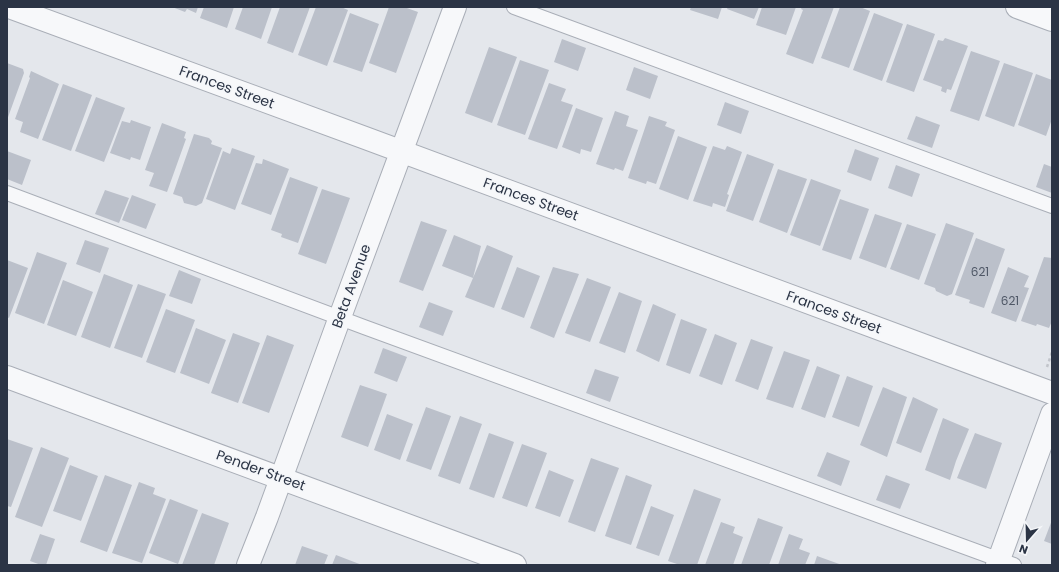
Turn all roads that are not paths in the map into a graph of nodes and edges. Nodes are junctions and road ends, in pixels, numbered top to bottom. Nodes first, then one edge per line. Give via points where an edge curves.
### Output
1 (9, 7) edge
2 (455, 7) edge
3 (514, 7) edge
4 (1017, 7) edge
5 (1052, 20) edge
6 (402, 152) junction
7 (7, 193) edge
8 (1052, 206) edge
9 (340, 317) junction
10 (7, 377) edge
11 (1052, 393) edge
12 (1052, 414) edge
13 (281, 478) junction
14 (1003, 563) edge
15 (248, 565) edge
16 (515, 565) edge

1 - 6 street, Frances Street
2 - 6 street, Beta Avenue
3 - 8 lane
4 - 5 street
6 - 9 street, Beta Avenue
6 - 11 street, Frances Street
7 - 9 lane
9 - 13 street, Beta Avenue
9 - 14 lane
10 - 13 street, Pender Street
12 - 14 street
13 - 15 street, Beta Avenue
13 - 16 street, Pender Street

